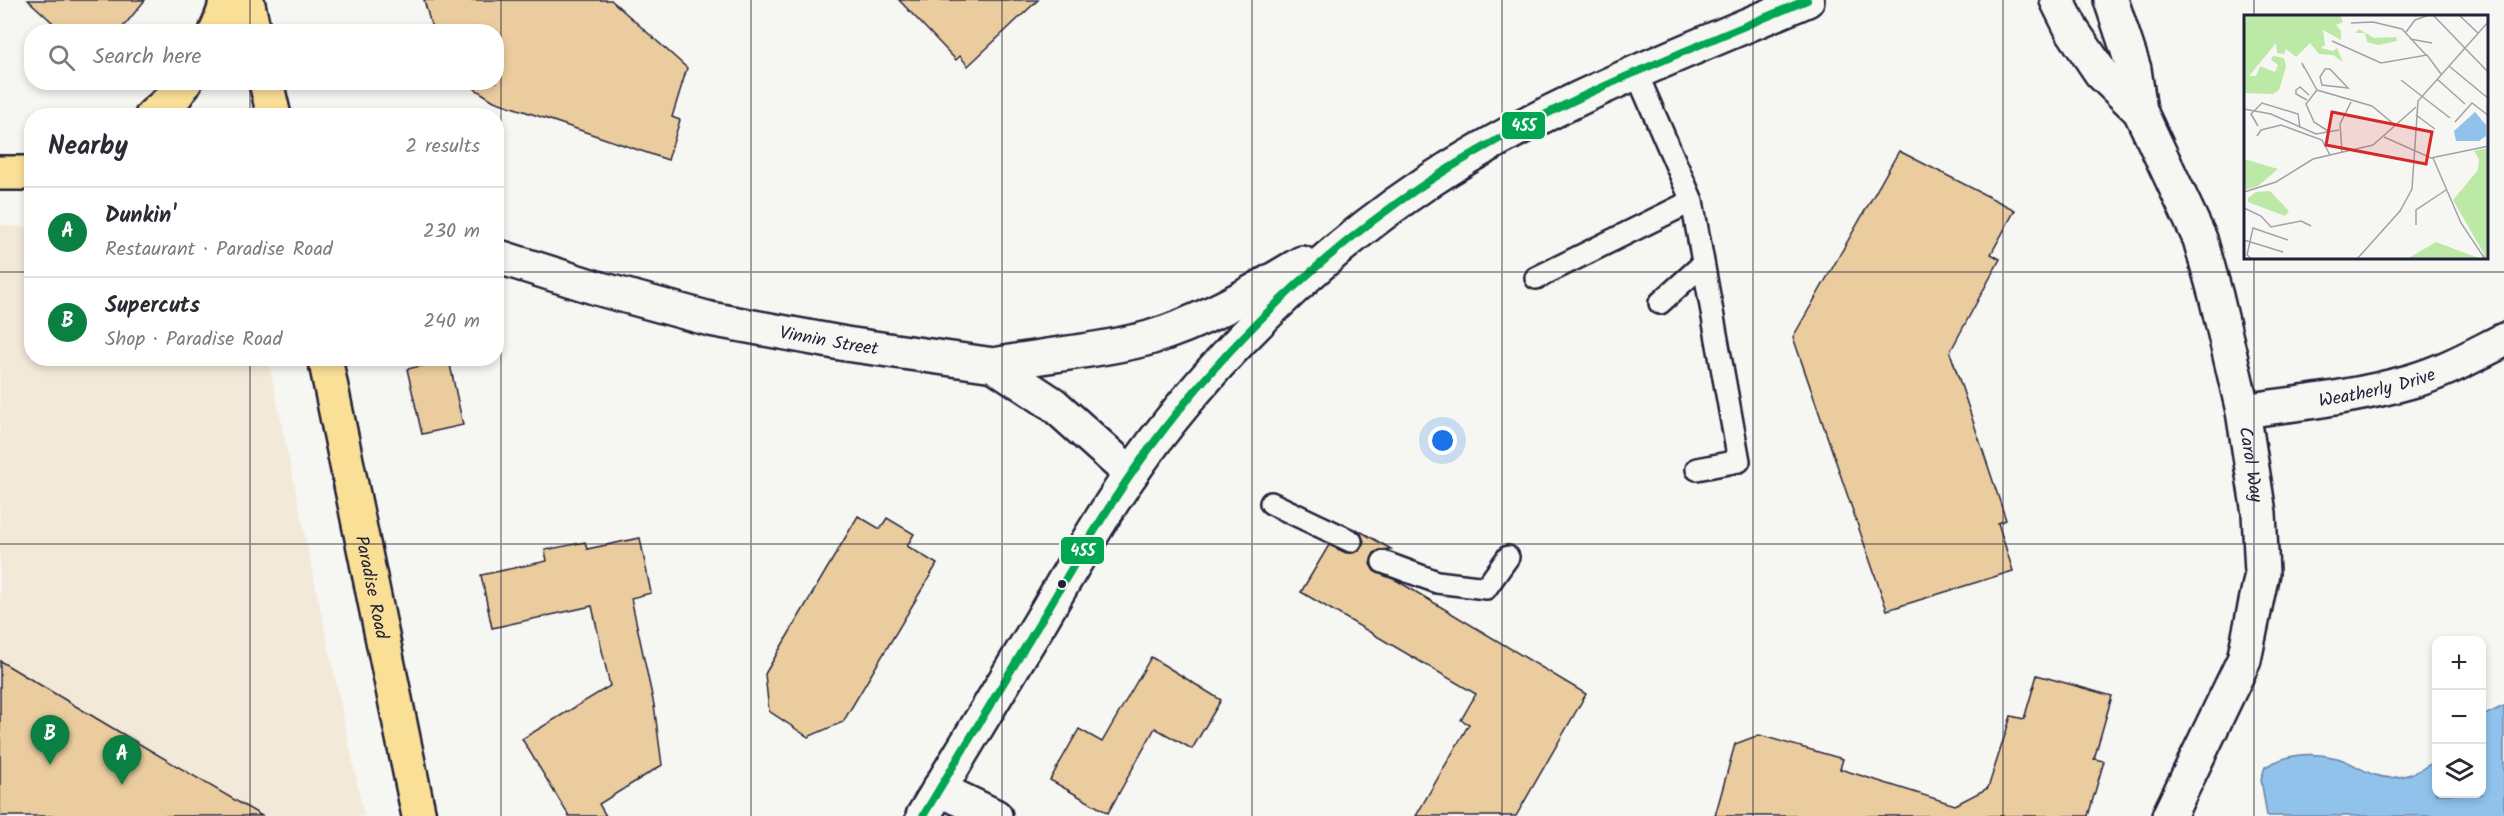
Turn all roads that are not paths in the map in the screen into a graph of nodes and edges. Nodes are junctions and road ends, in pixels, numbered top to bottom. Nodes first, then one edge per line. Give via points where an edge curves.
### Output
1 (226, 0) edge
2 (247, 0) edge
3 (1807, 0) edge
4 (2057, 0) edge
5 (2111, 0) edge
6 (219, 24) edge
7 (252, 24) edge
8 (1636, 72) junction
9 (179, 90) edge
10 (268, 90) edge
11 (161, 108) edge
12 (272, 108) edge
13 (2140, 111) junction
14 (0, 173) edge
15 (24, 173) edge
16 (1692, 201) junction
17 (1369, 225) junction
18 (504, 258) edge
19 (1703, 264) junction
20 (1536, 278) dead end
21 (1660, 303) dead end
22 (2504, 340) edge
23 (994, 365) junction
24 (328, 366) edge
25 (2243, 411) junction
26 (1697, 469) dead end
27 (1131, 474) junction
28 (1271, 503) dead end
29 (1351, 541) dead end
30 (1508, 557) dead end
31 (1383, 562) dead end
32 (931, 802) edge
33 (419, 816) edge
34 (995, 816) edge
35 (2169, 816) edge

1 - 6 main road
2 - 7 main road
3 - 8 main road
4 - 13 main road, Carol Way via 2101,73
5 - 13 main road, Carol Way via 2134,69
8 - 16 lane
8 - 17 main road via 1485,146
9 - 11 main road
10 - 12 main road
13 - 25 main road, Carol Way via 2200,239
14 - 15 main road
16 - 19 lane
16 - 20 lane
17 - 23 main road via 1197,321 1150,338
17 - 27 main road via 1318,267 1214,368
18 - 23 main road, Vinnin Street via 710,319
19 - 21 lane
19 - 26 lane via 1738,461
22 - 25 main road, Weatherly Drive via 2458,364 2412,381
23 - 27 main road, Vinnin Street via 1053,404
24 - 33 main road, Paradise Road
25 - 35 main road, Carol Way via 2259,513 2262,573 2244,660
27 - 32 main road
28 - 29 lane
30 - 31 lane via 1486,588 1437,582
32 - 34 main road

